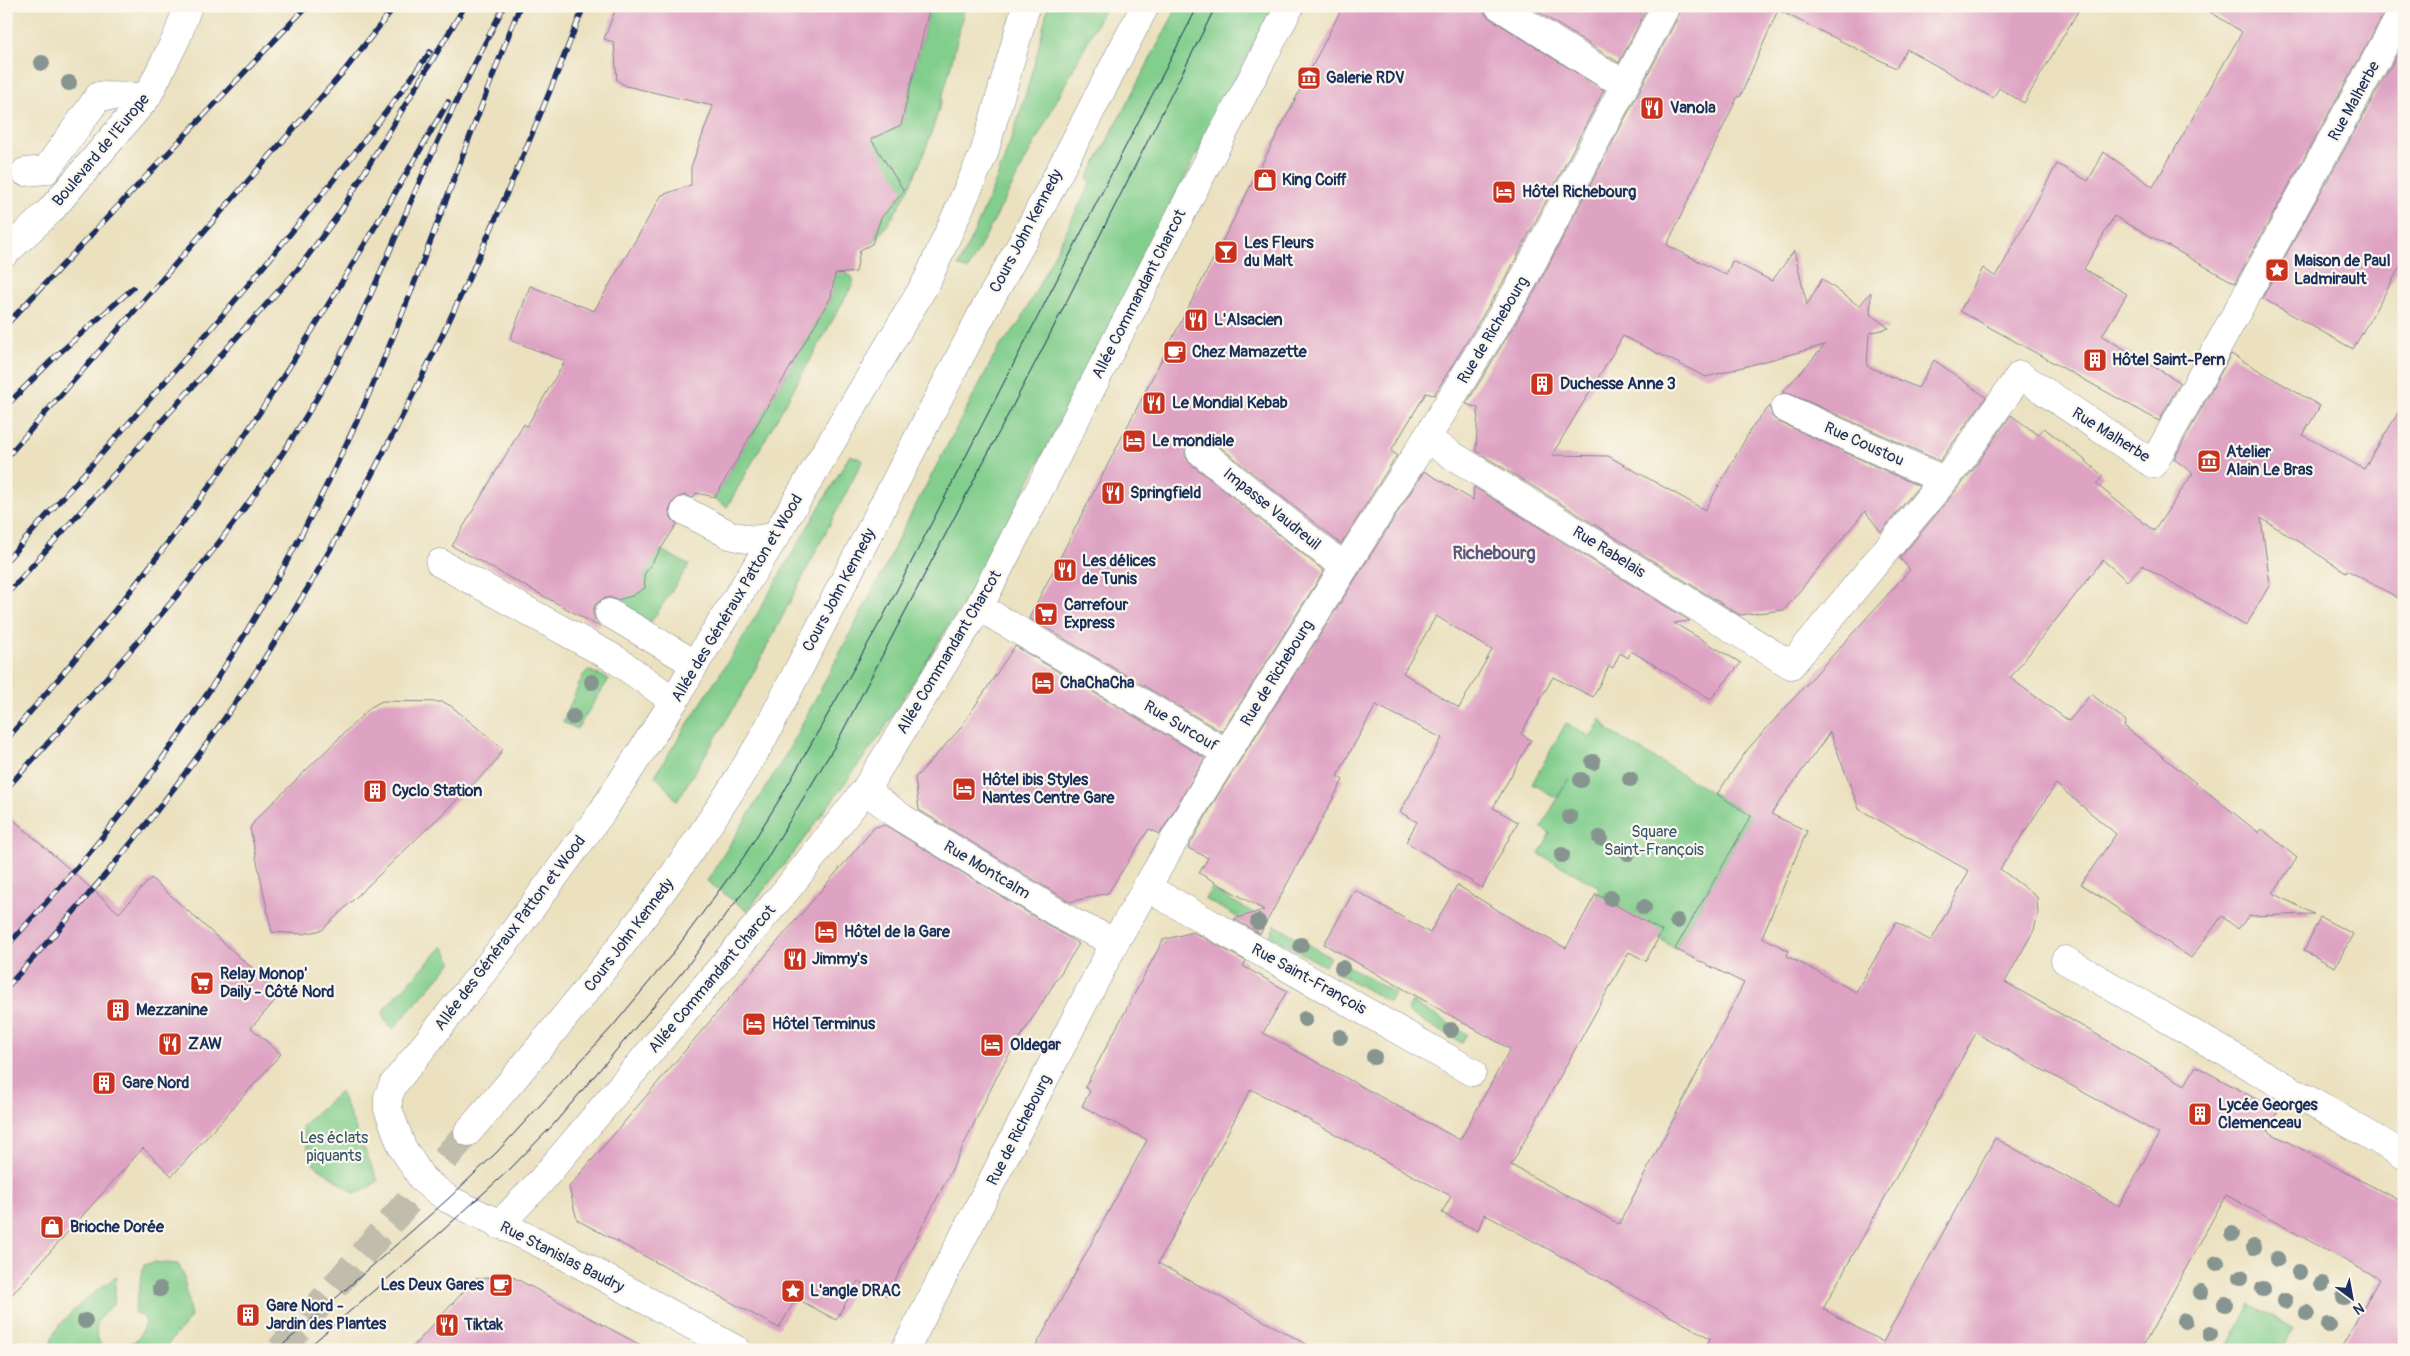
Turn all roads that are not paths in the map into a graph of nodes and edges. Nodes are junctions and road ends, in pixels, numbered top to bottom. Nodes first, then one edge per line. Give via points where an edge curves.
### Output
1 (188, 6) edge
2 (1026, 6) edge
3 (1145, 6) edge
4 (1290, 6) edge
5 (1499, 6) edge
6 (1666, 6) edge
7 (2404, 9) edge
8 (1626, 83) junction
9 (147, 96) junction
10 (25, 172) dead end
11 (6, 252) edge
12 (1785, 408) dead end
13 (1426, 439) junction
14 (1200, 451) dead end
15 (1943, 480) junction
16 (685, 511) dead end
17 (775, 537) junction
18 (440, 563) dead end
19 (1345, 566) junction
20 (979, 607) junction
21 (609, 613) dead end
22 (695, 664) junction
23 (1792, 665) joint
24 (674, 701) junction
25 (1227, 753) junction
26 (865, 790) junction
27 (1146, 887) junction
28 (1115, 942) junction
29 (2065, 960) dead end
30 (1472, 1072) dead end
31 (468, 1132) tunnel mouth
32 (402, 1147) joint
33 (2404, 1155) edge
34 (499, 1225) junction
35 (737, 1350) edge
36 (905, 1350) edge

1 - 9 street, Boulevard de l'Europe via 177,38
2 - 17 street, Allée des Généraux Patton et Wood via 984,153 927,281
3 - 31 street, Cours John Kennedy via 1028,232 978,320 762,740 731,792 676,874 585,993
4 - 20 street, Allée Commandant Charcot
5 - 8 street via 1606,74
6 - 8 street, Rue de Richebourg
7 - 15 street, Rue Malherbe via 2154,464 2020,376
8 - 13 street, Rue de Richebourg via 1521,284
9 - 10 street via 99,96 46,170
9 - 11 street, Boulevard de l'Europe via 50,211
12 - 15 street, Rue Coustou
13 - 19 street, Rue de Richebourg
13 - 23 street, Rue Rabelais
14 - 19 street, Impasse Vaudreuil
15 - 23 street, Rue Malherbe
16 - 17 street via 730,535 752,540
17 - 22 street, Allée des Généraux Patton et Wood
18 - 24 street via 615,659
19 - 25 street, Rue de Richebourg
20 - 25 street, Rue Surcouf
20 - 26 street, Allée Commandant Charcot
21 - 22 street
22 - 24 street, Allée des Généraux Patton et Wood
24 - 32 street, Allée des Généraux Patton et Wood via 590,828 498,954 393,1085 388,1109
25 - 27 street, Rue de Richebourg
26 - 28 street, Rue Montcalm via 942,843 1074,923
26 - 34 street, Allée Commandant Charcot via 775,904 541,1181
27 - 28 street, Rue de Richebourg
27 - 30 street, Rue Saint-François
28 - 36 street, Rue de Richebourg
29 - 33 street
32 - 34 street, Rue Stanislas Baudry via 423,1180 448,1199
34 - 35 street, Rue Stanislas Baudry via 556,1251

